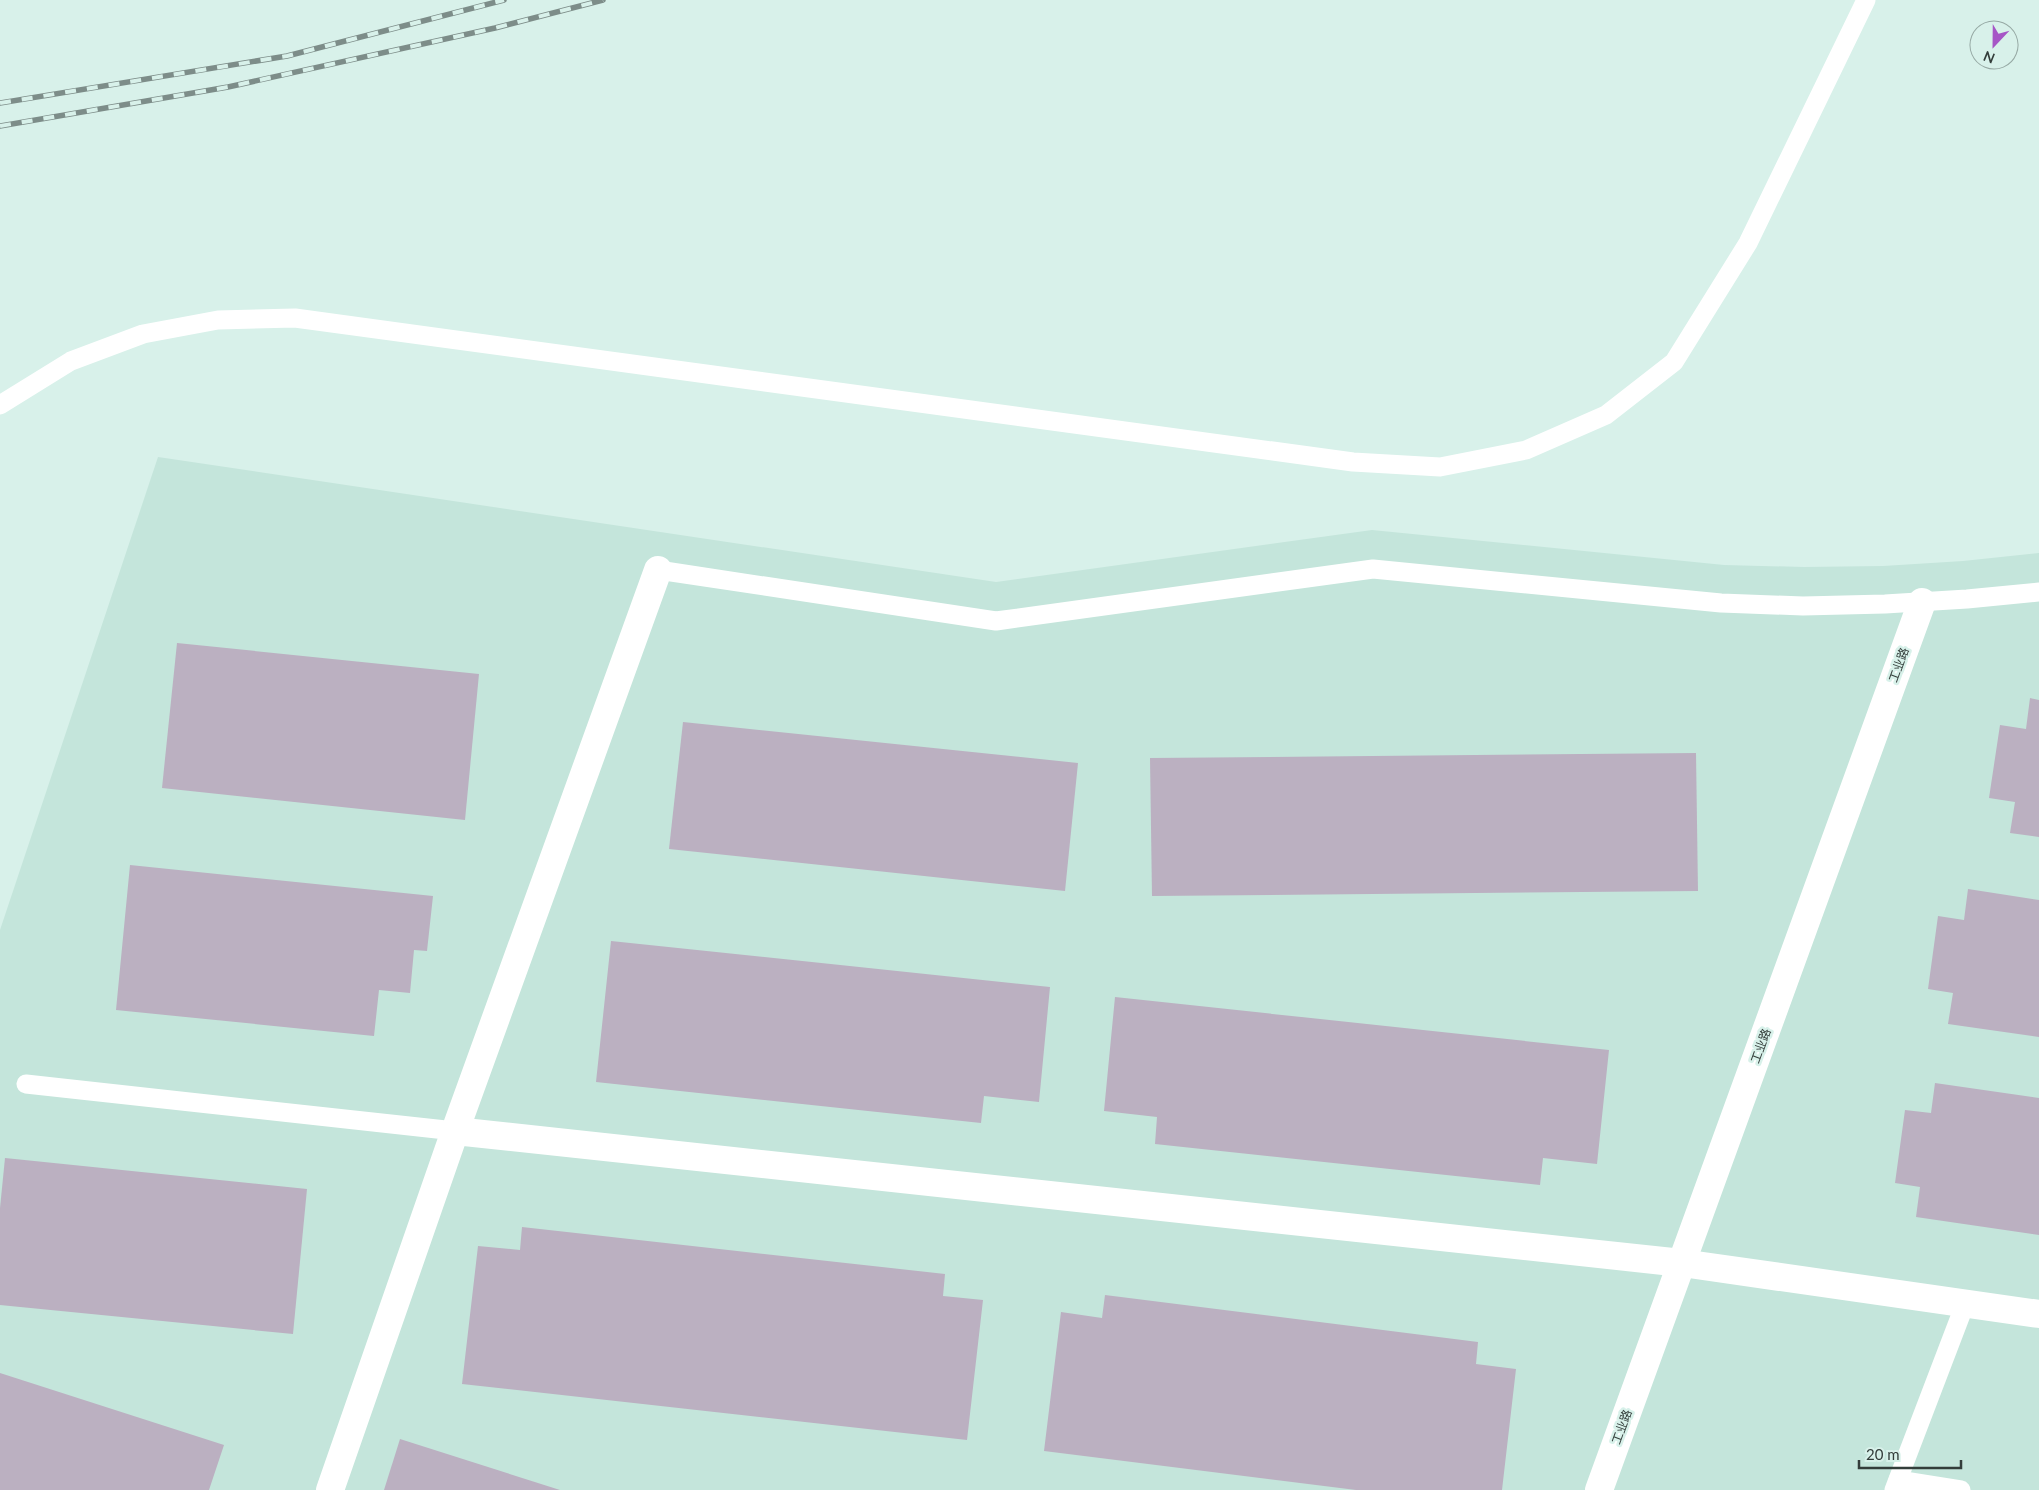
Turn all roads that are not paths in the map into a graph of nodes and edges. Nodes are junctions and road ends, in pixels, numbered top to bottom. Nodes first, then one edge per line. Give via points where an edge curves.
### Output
1 (1866, 0) edge
2 (0, 405) edge
3 (658, 570) joint
4 (2039, 592) edge
5 (1922, 602) junction
6 (26, 1084) dead end
7 (455, 1130) junction
8 (1682, 1263) junction
9 (1965, 1304) junction
10 (2039, 1314) edge
11 (1896, 1485) edge
12 (330, 1490) edge
13 (1600, 1490) edge
14 (1961, 1490) edge

1 - 2 lane via 1748,243 1674,362 1606,415 1526,450 1440,467 1353,462 295,318 218,320 143,334 71,361
3 - 5 lane via 996,621 1373,569 1721,603 1803,606
3 - 7 street
4 - 5 lane
5 - 8 street, 工业路
6 - 7 lane
7 - 8 street
7 - 12 street
8 - 9 street
8 - 13 street, 工业路
9 - 10 street
9 - 11 lane
11 - 14 lane

